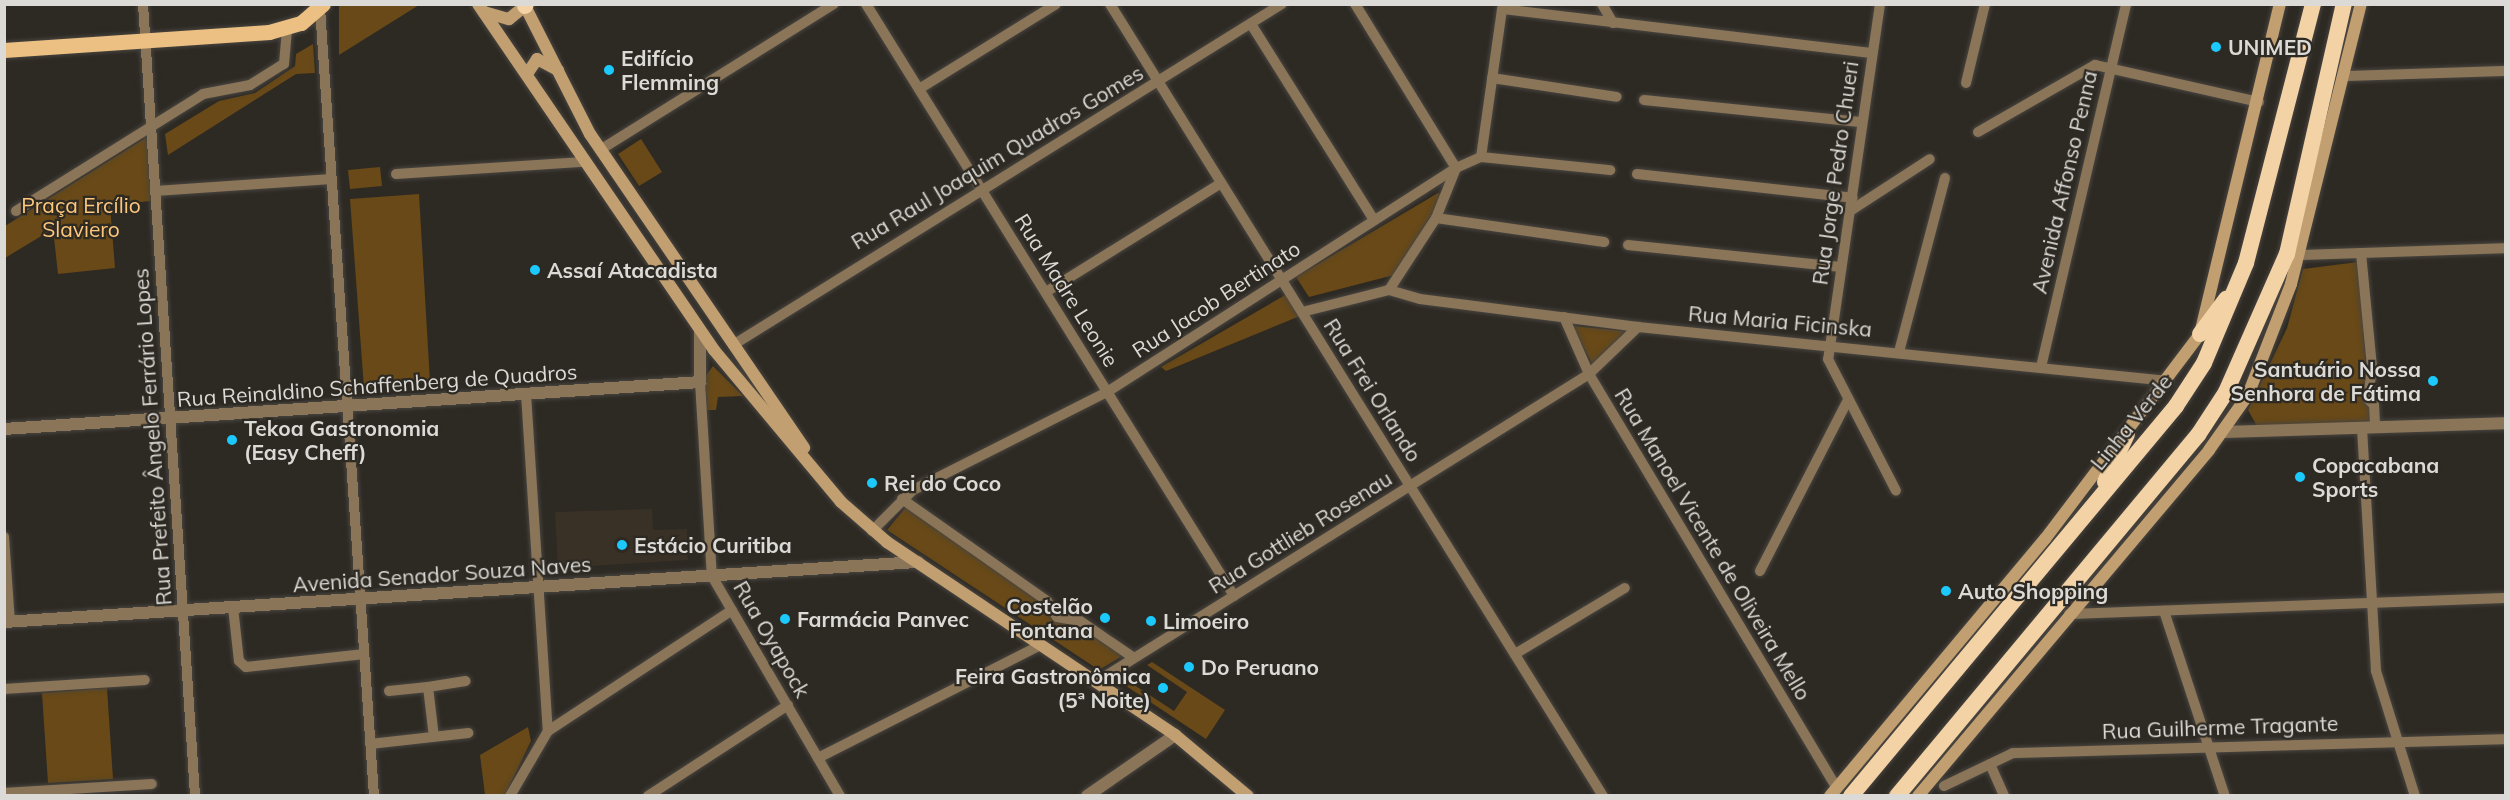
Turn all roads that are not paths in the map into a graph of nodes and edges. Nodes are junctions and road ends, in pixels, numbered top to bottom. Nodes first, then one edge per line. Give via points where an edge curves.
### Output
1 (143, 4) edge
2 (834, 4) edge
3 (866, 4) edge
4 (1056, 4) edge
5 (1110, 4) edge
6 (1282, 4) edge
7 (1355, 4) edge
8 (1602, 4) edge
9 (1880, 4) edge
10 (1985, 4) edge
11 (2126, 4) edge
12 (2280, 4) edge
13 (2313, 4) edge
14 (2344, 4) edge
15 (2361, 4) edge
16 (525, 5) edge
17 (322, 6) edge
18 (480, 8) edge
19 (1613, 23) junction
20 (1251, 24) junction
21 (287, 29) junction
22 (146, 41) junction
23 (4, 50) edge
24 (1872, 53) junction
25 (2111, 65) junction
26 (2505, 71) edge
27 (561, 73) junction
28 (527, 74) junction
29 (2344, 76) junction
30 (1492, 78) junction
31 (1158, 82) junction
32 (1966, 83) dead end
33 (919, 89) junction
34 (1617, 97) dead end
35 (1644, 100) dead end
36 (2259, 102) junction
37 (1860, 122) junction
38 (151, 127) junction
39 (1978, 132) dead end
40 (600, 150) junction
41 (1481, 157) junction
42 (1930, 159) dead end
43 (584, 162) junction
44 (1456, 168) junction
45 (1610, 170) dead end
46 (396, 174) dead end
47 (1637, 174) dead end
48 (1945, 178) dead end
49 (332, 179) junction
50 (1221, 183) junction
51 (980, 188) junction
52 (155, 191) junction
53 (1852, 198) junction
54 (16, 210) dead end
55 (1850, 211) junction
56 (1436, 218) junction
57 (1374, 220) junction
58 (1604, 242) dead end
59 (1628, 245) dead end
60 (2505, 248) edge
61 (2361, 253) junction
62 (2299, 255) junction
63 (1841, 267) junction
64 (1282, 280) junction
65 (2240, 282) junction
66 (1389, 290) junction
67 (1046, 292) junction
68 (1302, 312) junction
69 (1564, 317) junction
70 (1638, 327) junction
71 (700, 331) junction
72 (2200, 334) junction
73 (734, 345) junction
74 (1830, 347) junction
75 (1899, 352) junction
76 (2041, 367) junction
77 (1589, 374) junction
78 (2168, 381) junction
79 (700, 382) junction
80 (1107, 392) junction
81 (526, 394) junction
82 (1847, 402) junction
83 (347, 406) junction
84 (170, 418) junction
85 (2505, 423) edge
86 (2369, 428) junction
87 (4, 429) edge
88 (2223, 432) junction
89 (2127, 434) junction
90 (816, 473) junction
91 (1410, 486) junction
92 (1896, 491) dead end
93 (902, 499) junction
94 (2096, 501) junction
95 (872, 531) junction
96 (4, 537) edge
97 (918, 562) junction
98 (1760, 571) dead end
99 (712, 576) junction
100 (538, 587) junction
101 (1625, 588) dead end
102 (1234, 596) junction
103 (2505, 598) edge
104 (360, 599) junction
105 (2371, 603) junction
106 (233, 607) junction
107 (732, 610) junction
108 (183, 611) junction
109 (2164, 611) junction
110 (2069, 614) junction
111 (8, 622) edge
112 (1041, 645) junction
113 (364, 654) junction
114 (1515, 654) junction
115 (1134, 658) junction
116 (144, 680) dead end
117 (466, 681) dead end
118 (1096, 682) junction
119 (428, 687) junction
120 (4, 688) edge
121 (389, 691) dead end
122 (788, 705) junction
123 (548, 731) junction
124 (468, 734) dead end
125 (1175, 735) junction
126 (434, 737) junction
127 (2505, 739) edge
128 (2397, 742) junction
129 (370, 744) junction
130 (2209, 747) junction
131 (818, 758) junction
132 (1990, 764) junction
133 (152, 784) dead end
134 (1944, 786) dead end
135 (1833, 791) edge
136 (4, 793) edge
137 (195, 795) edge
138 (374, 795) edge
139 (510, 795) edge
140 (648, 795) edge
141 (840, 795) edge
142 (1087, 795) edge
143 (1248, 795) edge
144 (1603, 795) edge
145 (1851, 795) edge
146 (1897, 795) edge
147 (1918, 795) edge
148 (2004, 795) edge
149 (2225, 795) edge
150 (2415, 795) edge

1 - 22 street, Rua Prefeito Ângelo Ferrário Lopes
2 - 40 street
3 - 33 street, Rua Madre Leonie
4 - 33 street
5 - 31 street, Rua Frei Orlando
6 - 20 street, Rua Raul Joaquim Quadros Gomes
7 - 44 street
8 - 19 street
9 - 24 street, Rua Jorge Pedro Chueri
10 - 32 street
11 - 25 street, Avenida Affonso Penna
12 - 36 main road, Linha Verde
13 - 65 highway, Linha Verde via 2282,134
14 - 146 highway via 2287,254 2240,364 2198,435
15 - 29 main road
16 - 18 main road via 509,19
16 - 27 main road
17 - 21 main road
17 - 49 street
18 - 28 main road
19 - 24 street via 1620,20
19 - 30 street via 1502,9
20 - 31 street, Rua Raul Joaquim Quadros Gomes
20 - 57 street
21 - 22 main road
21 - 38 street via 284,64 250,85 203,94
22 - 23 main road
22 - 38 street, Rua Prefeito Ângelo Ferrário Lopes
24 - 37 street, Rua Jorge Pedro Chueri
25 - 36 street
25 - 39 street via 2085,69
25 - 76 street, Avenida Affonso Penna
26 - 29 street
27 - 28 main road via 537,59
27 - 40 main road
28 - 43 main road
29 - 62 main road
30 - 34 street
30 - 41 street
31 - 50 street, Rua Frei Orlando
31 - 51 street, Rua Raul Joaquim Quadros Gomes
33 - 51 street, Rua Madre Leonie
35 - 37 street
36 - 72 main road, Linha Verde
37 - 53 street, Rua Jorge Pedro Chueri
38 - 52 street, Rua Prefeito Ângelo Ferrário Lopes
38 - 54 street
40 - 73 main road
41 - 44 street, Rua Jacob Bertinato
41 - 45 street
42 - 55 street
43 - 46 street
43 - 71 main road
44 - 56 street
44 - 57 street, Rua Jacob Bertinato
47 - 53 street
48 - 75 street
49 - 52 street
49 - 83 street
50 - 64 street, Rua Frei Orlando
50 - 67 street
51 - 67 street, Rua Madre Leonie
51 - 73 street, Rua Raul Joaquim Quadros Gomes
52 - 84 street, Rua Prefeito Ângelo Ferrário Lopes
53 - 55 street, Rua Jorge Pedro Chueri
55 - 63 street, Rua Jorge Pedro Chueri
56 - 58 street
56 - 66 street
57 - 64 street, Rua Jacob Bertinato
59 - 63 street
60 - 61 street
61 - 62 street
61 - 86 street via 2371,344 2368,399 2374,405
62 - 88 main road via 2265,360
63 - 74 street, Rua Jorge Pedro Chueri
64 - 68 street, Rua Frei Orlando
64 - 80 street, Rua Jacob Bertinato
65 - 72 highway
65 - 94 highway, Linha Verde via 2190,386
66 - 68 street
66 - 69 street, Rua Maria Ficinska via 1420,299
67 - 80 street, Rua Madre Leonie
68 - 91 street, Rua Frei Orlando
69 - 70 street, Rua Maria Ficinska
69 - 77 street, Rua Manoel Vicente de Oliveira Mello
70 - 74 street, Rua Maria Ficinska
70 - 77 street, Rua Gottlieb Rosenau
71 - 79 street
71 - 90 main road
72 - 78 main road, Linha Verde
73 - 90 main road
74 - 75 street, Rua Maria Ficinska
74 - 82 street, Rua Jorge Pedro Chueri via 1830,368
75 - 76 street, Rua Maria Ficinska
76 - 78 street, Rua Maria Ficinska
77 - 91 street, Rua Gottlieb Rosenau
77 - 135 street, Rua Manoel Vicente de Oliveira Mello
78 - 89 main road, Linha Verde
79 - 81 street, Rua Reinaldino Schaffenberg de Quadros
79 - 99 street, Rua Oyapock
80 - 93 street, Rua Jacob Bertinato
80 - 102 street, Rua Madre Leonie
81 - 83 street, Rua Reinaldino Schaffenberg de Quadros
81 - 100 street
82 - 92 street, Rua Jorge Pedro Chueri
82 - 98 street
83 - 84 street, Rua Reinaldino Schaffenberg de Quadros
83 - 104 street
84 - 87 street, Rua Reinaldino Schaffenberg de Quadros
84 - 108 street, Rua Prefeito Ângelo Ferrário Lopes
85 - 86 street
86 - 88 street
86 - 105 street
88 - 110 main road
89 - 94 highway
89 - 135 main road, Linha Verde
90 - 95 main road
91 - 102 street, Rua Gottlieb Rosenau
91 - 114 street, Rua Frei Orlando
93 - 95 street, Rua Jacob Bertinato
93 - 115 street via 1047,601 1057,617 1080,621
94 - 145 highway, Linha Verde
95 - 97 main road
96 - 111 street
97 - 99 street, Avenida Senador Souza Naves
97 - 112 main road
99 - 100 street, Avenida Senador Souza Naves
99 - 107 street, Rua Oyapock
100 - 104 street, Avenida Senador Souza Naves
100 - 123 street
101 - 114 street
102 - 115 street, Rua Gottlieb Rosenau
103 - 105 street
104 - 106 street, Avenida Senador Souza Naves
104 - 113 street
105 - 109 street
105 - 128 street via 2376,671
106 - 108 street, Avenida Senador Souza Naves
106 - 113 street via 239,661 246,667
107 - 122 street, Rua Oyapock
107 - 123 street
108 - 111 street, Avenida Senador Souza Naves
108 - 137 street, Rua Prefeito Ângelo Ferrário Lopes
109 - 110 street
109 - 130 street
110 - 147 main road
112 - 118 main road
112 - 131 street
113 - 129 street
114 - 144 street, Rua Frei Orlando
115 - 118 street, Rua Gottlieb Rosenau
116 - 120 street
117 - 119 street
118 - 125 main road
119 - 121 street
119 - 126 street
122 - 131 street, Rua Oyapock
122 - 140 street
123 - 139 street
124 - 126 street
125 - 142 street
125 - 143 main road
126 - 129 street
127 - 128 street, Rua Guilherme Tragante
128 - 130 street, Rua Guilherme Tragante
128 - 150 street
129 - 138 street
130 - 132 street, Rua Guilherme Tragante via 2013,753
130 - 149 street
131 - 141 street, Rua Oyapock
132 - 134 street, Rua Guilherme Tragante
132 - 148 street
133 - 136 street

